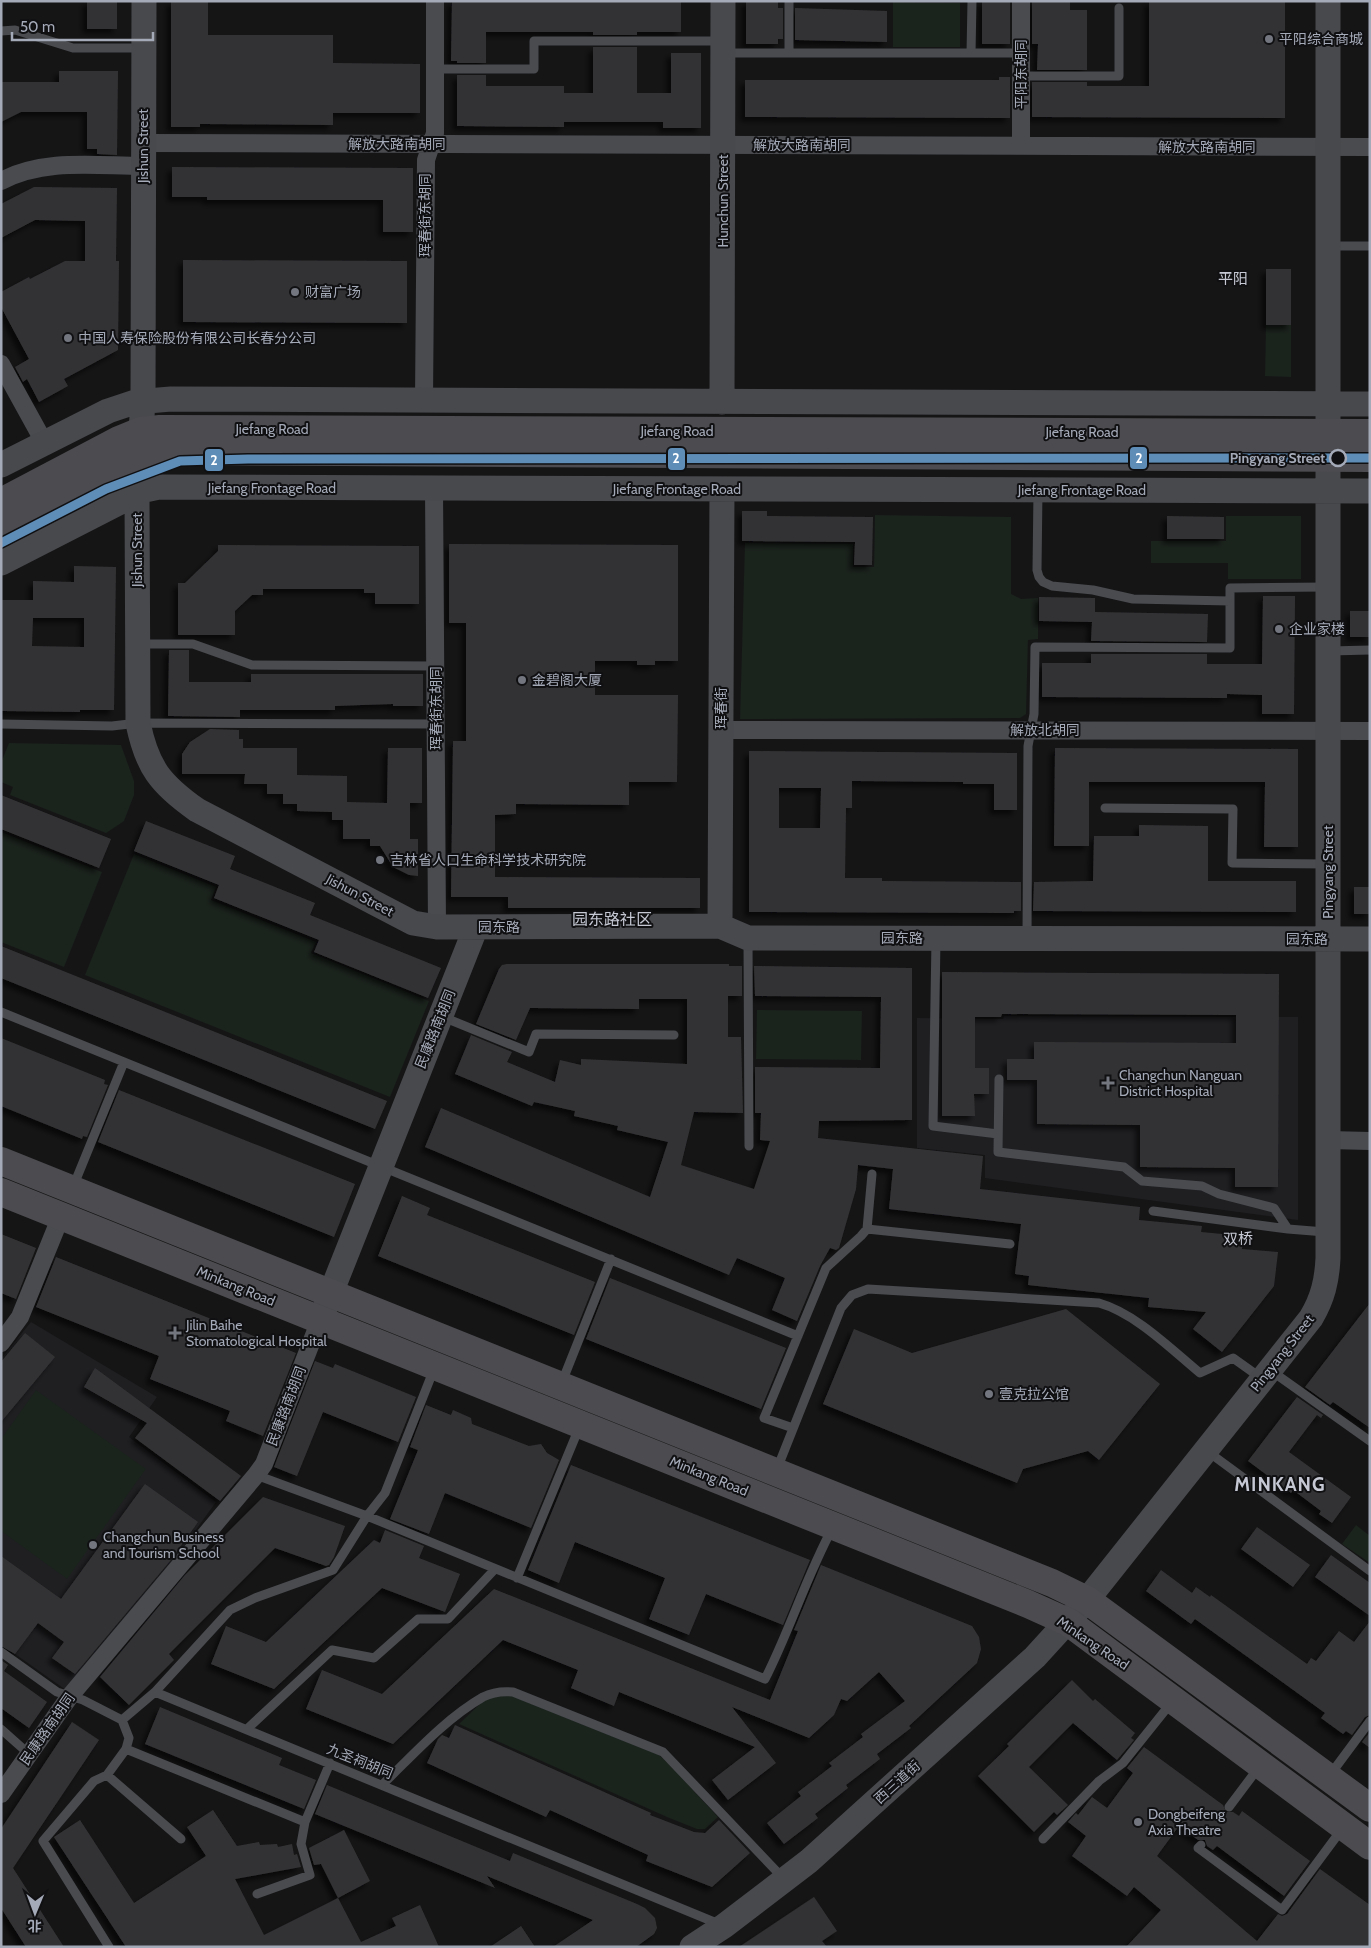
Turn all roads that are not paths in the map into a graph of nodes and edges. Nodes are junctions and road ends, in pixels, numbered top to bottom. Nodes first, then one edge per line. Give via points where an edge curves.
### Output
1 (144, 1) edge
2 (435, 1) edge
3 (723, 1) edge
4 (789, 1) edge
5 (972, 1) edge
6 (1021, 1) edge
7 (1328, 1) edge
8 (1119, 8) dead end
9 (1, 31) edge
10 (723, 47) junction
11 (144, 48) junction
12 (789, 53) junction
13 (972, 53) junction
14 (1021, 53) junction
15 (435, 68) junction
16 (1021, 76) junction
17 (431, 144) junction
18 (723, 145) junction
19 (1021, 146) junction
20 (1328, 147) junction
21 (1370, 147) edge
22 (143, 155) junction
23 (1, 181) edge
24 (1328, 246) junction
25 (1370, 246) edge
26 (1, 364) edge
27 (424, 400) junction
28 (143, 401) junction
29 (722, 402) junction
30 (1327, 404) junction
31 (1370, 404) edge
32 (1370, 433) edge
33 (44, 442) junction
34 (140, 444) junction
35 (1328, 445) junction
36 (1370, 458) edge
37 (1, 465) edge
38 (434, 488) junction
39 (722, 489) junction
40 (1038, 490) junction
41 (1327, 491) junction
42 (1370, 492) edge
43 (137, 493) junction
44 (1, 502) edge
45 (1, 529) edge
46 (1, 563) edge
47 (1328, 587) junction
48 (1230, 601) junction
49 (138, 644) junction
50 (1370, 650) edge
51 (1328, 651) junction
52 (435, 666) junction
53 (138, 723) junction
54 (1, 724) edge
55 (436, 724) junction
56 (721, 730) junction
57 (1031, 730) junction
58 (1328, 731) junction
59 (1370, 731) edge
60 (1105, 808) dead end
61 (1328, 864) junction
62 (720, 926) junction
63 (437, 927) junction
64 (476, 927) junction
65 (748, 938) junction
66 (936, 938) junction
67 (1027, 938) junction
68 (1328, 939) junction
69 (1370, 939) edge
70 (1, 1012) edge
71 (440, 1016) junction
72 (674, 1035) dead end
73 (124, 1062) junction
74 (999, 1079) dead end
75 (998, 1134) junction
76 (1328, 1140) junction
77 (1370, 1141) edge
78 (749, 1146) dead end
79 (1, 1161) edge
80 (381, 1166) junction
81 (872, 1174) dead end
82 (72, 1189) junction
83 (1, 1192) edge
84 (1153, 1211) dead end
85 (61, 1216) junction
86 (867, 1229) junction
87 (1288, 1230) junction
88 (1328, 1232) junction
89 (1010, 1244) dead end
90 (611, 1259) junction
91 (331, 1293) junction
92 (320, 1320) junction
93 (798, 1336) junction
94 (1, 1344) edge
95 (436, 1366) junction
96 (1266, 1374) junction
97 (560, 1386) junction
98 (580, 1424) junction
99 (793, 1428) junction
100 (1370, 1441) edge
101 (1206, 1450) junction
102 (776, 1472) junction
103 (256, 1475) junction
104 (367, 1516) junction
105 (834, 1526) junction
106 (495, 1569) junction
107 (1370, 1571) edge
108 (517, 1578) junction
109 (1087, 1600) junction
110 (1068, 1622) junction
111 (1, 1652) edge
112 (155, 1692) junction
113 (70, 1696) junction
114 (1173, 1700) junction
115 (122, 1720) junction
116 (1370, 1721) edge
117 (1, 1729) edge
118 (247, 1729) junction
119 (126, 1749) junction
120 (29, 1754) junction
121 (330, 1764) junction
122 (1261, 1765) junction
123 (107, 1775) junction
124 (1328, 1777) junction
125 (382, 1785) junction
126 (1, 1794) edge
127 (1229, 1807) dead end
128 (1370, 1808) edge
129 (305, 1822) junction
130 (1344, 1826) junction
131 (181, 1839) dead end
132 (1043, 1839) dead end
133 (1201, 1845) dead end
134 (1370, 1846) edge
135 (785, 1880) junction
136 (257, 1894) dead end
137 (724, 1926) junction
138 (109, 1947) edge
139 (692, 1947) edge

1 - 11 street, Jishun Street
2 - 15 street, 珲春街东胡同
3 - 10 street, Hunchun Street
4 - 12 lane
5 - 13 lane
6 - 14 street, 平阳东胡同
7 - 20 street, Pingyang Street
8 - 16 lane via 1119,76
9 - 11 lane via 15,30 73,48
10 - 12 lane
10 - 15 lane via 534,41 534,69
10 - 18 street, Hunchun Street
11 - 22 street, Jishun Street
12 - 13 lane
13 - 14 lane
14 - 16 street, 平阳东胡同
15 - 17 street, 珲春街东胡同 via 435,133
16 - 19 street, 平阳东胡同
17 - 18 street, 解放大路南胡同
17 - 22 street, 解放大路南胡同
17 - 27 street, 珲春街东胡同 via 426,160
18 - 19 street, 解放大路南胡同
18 - 29 street, Hunchun Street
19 - 20 street, 解放大路南胡同
20 - 21 street, 解放大路南胡同
20 - 24 street, Pingyang Street
22 - 23 street, 解放大路南胡同 via 54,165 28,170
22 - 28 street, Jishun Street
24 - 25 lane
24 - 30 street, Pingyang Street
26 - 33 street
27 - 28 street
27 - 29 street
28 - 33 street via 108,411
28 - 34 street, Jishun Street
29 - 30 street
30 - 31 street
30 - 35 street, Pingyang Street
32 - 35 main road, Jiefang Road
33 - 37 street
34 - 35 main road, Jiefang Road via 170,429
34 - 43 street, Jishun Street
34 - 44 main road, Jiefang Road via 119,440
34 - 45 main road, Jiefang Road
35 - 36 main road, Jiefang Road
35 - 41 street, Pingyang Street
38 - 39 street, Jiefang Frontage Road
38 - 43 street, Jiefang Frontage Road via 159,487
38 - 52 street, 珲春街东胡同
39 - 40 street, Jiefang Frontage Road
39 - 56 street, 珲春街
40 - 41 street, Jiefang Frontage Road
40 - 48 lane via 1037,570 1043,582 1133,599
41 - 42 street, Jiefang Frontage Road
41 - 47 street, Pingyang Street
43 - 46 street, Jiefang Frontage Road
43 - 49 street, Jishun Street
47 - 48 lane via 1230,588
47 - 51 street, Pingyang Street
48 - 57 lane via 1230,648 1035,647
49 - 52 lane via 193,644 252,665
49 - 53 street, Jishun Street
50 - 51 lane
51 - 58 street, Pingyang Street
52 - 55 street, 珲春街东胡同
53 - 54 lane via 112,726
53 - 55 lane
53 - 63 street, Jishun Street via 143,747 152,767 179,797 413,923
55 - 63 street, 珲春街东胡同
56 - 57 street, 解放北胡同
56 - 62 street, 珲春街
57 - 58 street, 解放北胡同
57 - 67 lane via 1028,746
58 - 59 street, 解放北胡同
58 - 61 street, Pingyang Street
60 - 61 lane via 1233,809 1232,863
61 - 68 street, Pingyang Street
62 - 64 street, 园东路
62 - 65 street, 园东路
63 - 64 street, 园东路
64 - 71 street, 民康路南胡同
65 - 66 street, 园东路
65 - 78 lane
66 - 67 street, 园东路
66 - 75 lane via 933,1126
67 - 68 street, 园东路
68 - 69 street, 园东路
68 - 76 street, Pingyang Street
70 - 73 lane
71 - 72 lane via 529,1052 536,1034
71 - 80 street, 民康路南胡同
73 - 80 lane
73 - 82 lane
74 - 75 lane
75 - 87 lane via 998,1152 1124,1167 1142,1181 1202,1186 1219,1194 1274,1208
76 - 77 street
76 - 88 street, Pingyang Street
79 - 82 main road, Minkang Road
80 - 90 lane
80 - 91 street, 民康路南胡同
81 - 86 lane
82 - 91 main road, Minkang Road
83 - 85 main road, Minkang Road
84 - 87 lane
85 - 92 main road, Minkang Road
85 - 94 street via 20,1317
86 - 89 lane
86 - 93 lane via 826,1268
87 - 88 lane
88 - 96 street, Pingyang Street via 1327,1275 1319,1305
90 - 93 lane
90 - 97 lane
91 - 92 street, 民康路南胡同
91 - 97 main road, Minkang Road
92 - 95 main road, Minkang Road
92 - 103 street, 民康路南胡同 via 264,1464
93 - 99 lane via 764,1418
95 - 98 main road, Minkang Road
95 - 104 lane via 385,1493
96 - 99 lane via 1234,1358 1200,1373 1129,1316 1099,1303 868,1289 852,1295 841,1308
96 - 100 lane
96 - 101 street, Pingyang Street
97 - 102 main road, Minkang Road
98 - 105 main road, Minkang Road
98 - 108 lane
99 - 102 lane
101 - 107 lane
101 - 109 street, Pingyang Street
102 - 109 main road, Minkang Road via 1052,1582
103 - 104 lane
103 - 113 street, 民康路南胡同
104 - 106 lane
104 - 112 lane via 333,1570 230,1610
105 - 108 lane via 815,1560 765,1679
105 - 110 main road, Minkang Road
106 - 108 lane
106 - 118 lane via 448,1619 418,1619 374,1658 332,1650
109 - 110 street, 西三道街
109 - 124 main road, Minkang Road
110 - 114 main road, Minkang Road
110 - 135 street, 西三道街 via 1035,1657
111 - 113 lane via 57,1692
112 - 115 lane
112 - 118 lane, 九圣祠胡同
113 - 115 lane
113 - 120 street, 民康路南胡同
114 - 122 main road, Minkang Road
114 - 132 lane via 1123,1763 1099,1781
115 - 119 lane via 128,1738
116 - 124 lane
117 - 120 lane
118 - 121 lane, 九圣祠胡同
119 - 123 lane
119 - 129 lane
120 - 126 street, 民康路南胡同
121 - 125 lane, 九圣祠胡同
121 - 129 lane
122 - 127 lane
122 - 130 main road, Minkang Road
123 - 131 lane
123 - 138 lane via 94,1781 43,1841
124 - 128 main road, Minkang Road
125 - 135 lane via 446,1724 484,1697 504,1691 513,1692 664,1752
125 - 137 lane, 九圣祠胡同
129 - 136 lane via 301,1844 310,1875
130 - 133 lane via 1282,1910 1198,1848
130 - 134 main road, Minkang Road
135 - 137 street, 西三道街
137 - 139 street, 西三道街

